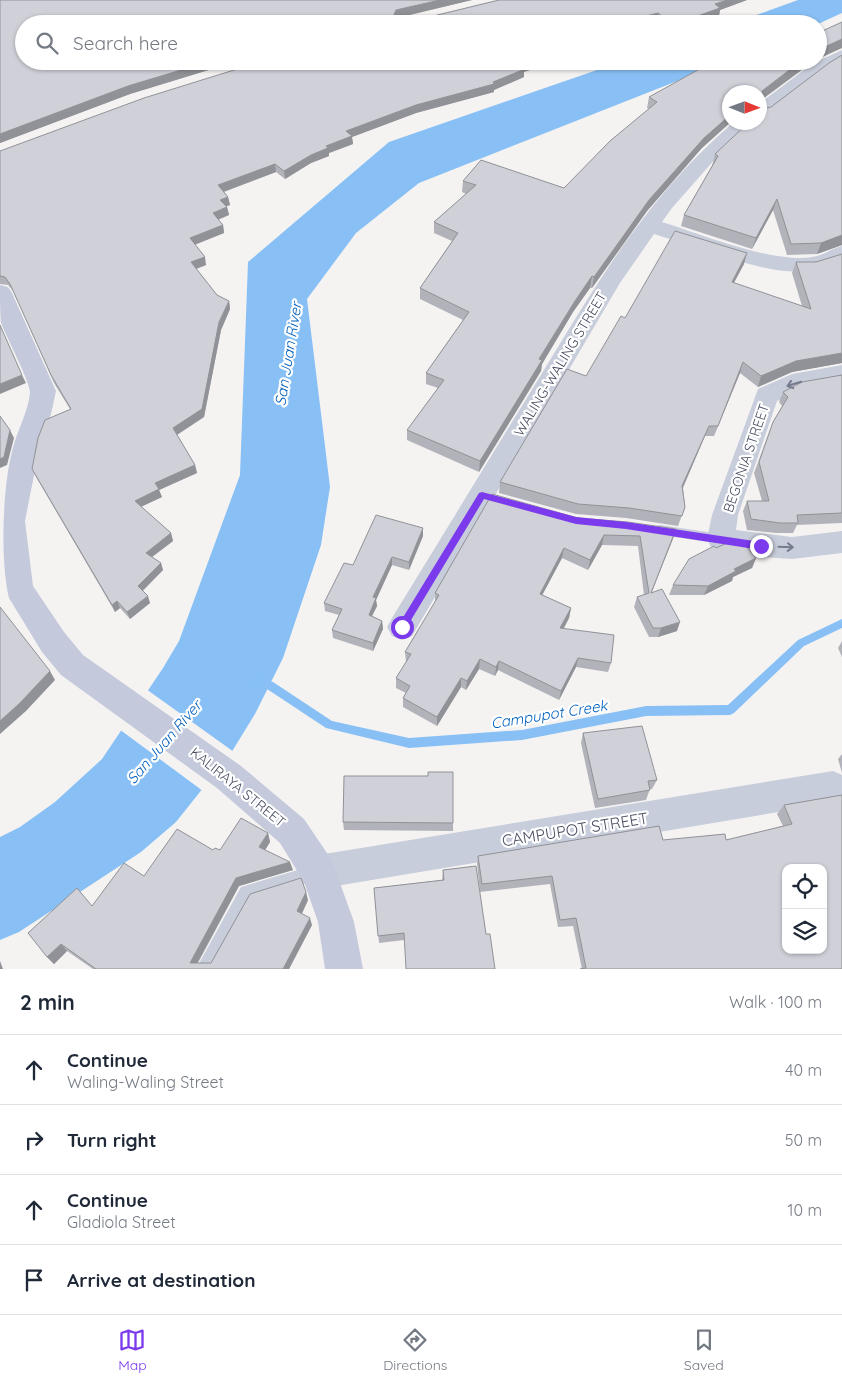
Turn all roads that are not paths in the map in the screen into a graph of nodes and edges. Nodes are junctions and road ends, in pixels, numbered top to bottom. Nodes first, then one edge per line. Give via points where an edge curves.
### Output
1 (842, 55) edge
2 (827, 63) edge
3 (815, 70) edge
4 (767, 107) edge
5 (737, 130) edge
6 (648, 225) junction
7 (842, 252) edge
8 (0, 293) edge
9 (842, 374) edge
10 (645, 528) edge
11 (720, 539) junction
12 (842, 542) edge
13 (402, 627) dead end
14 (833, 786) dead end
15 (318, 872) junction
16 (204, 969) edge
17 (344, 969) edge

1 - 2 street
3 - 4 street
5 - 6 street, WALING-WALING STREET via 709,154
6 - 7 street via 769,263 821,263
6 - 13 street, WALING-WALING STREET via 611,279 486,496
8 - 15 street, KALIRAYA STREET via 43,391 27,445 11,521 19,589 53,642 72,664 229,777 292,831
9 -> 11 street, BEGONIA STREET via 792,383 767,395 728,506
10 - 11 lane
11 -> 12 street via 792,548
14 - 15 street, CAMPUPOT STREET
15 - 16 lane via 247,893
15 - 17 street, KALIRAYA STREET via 336,922

